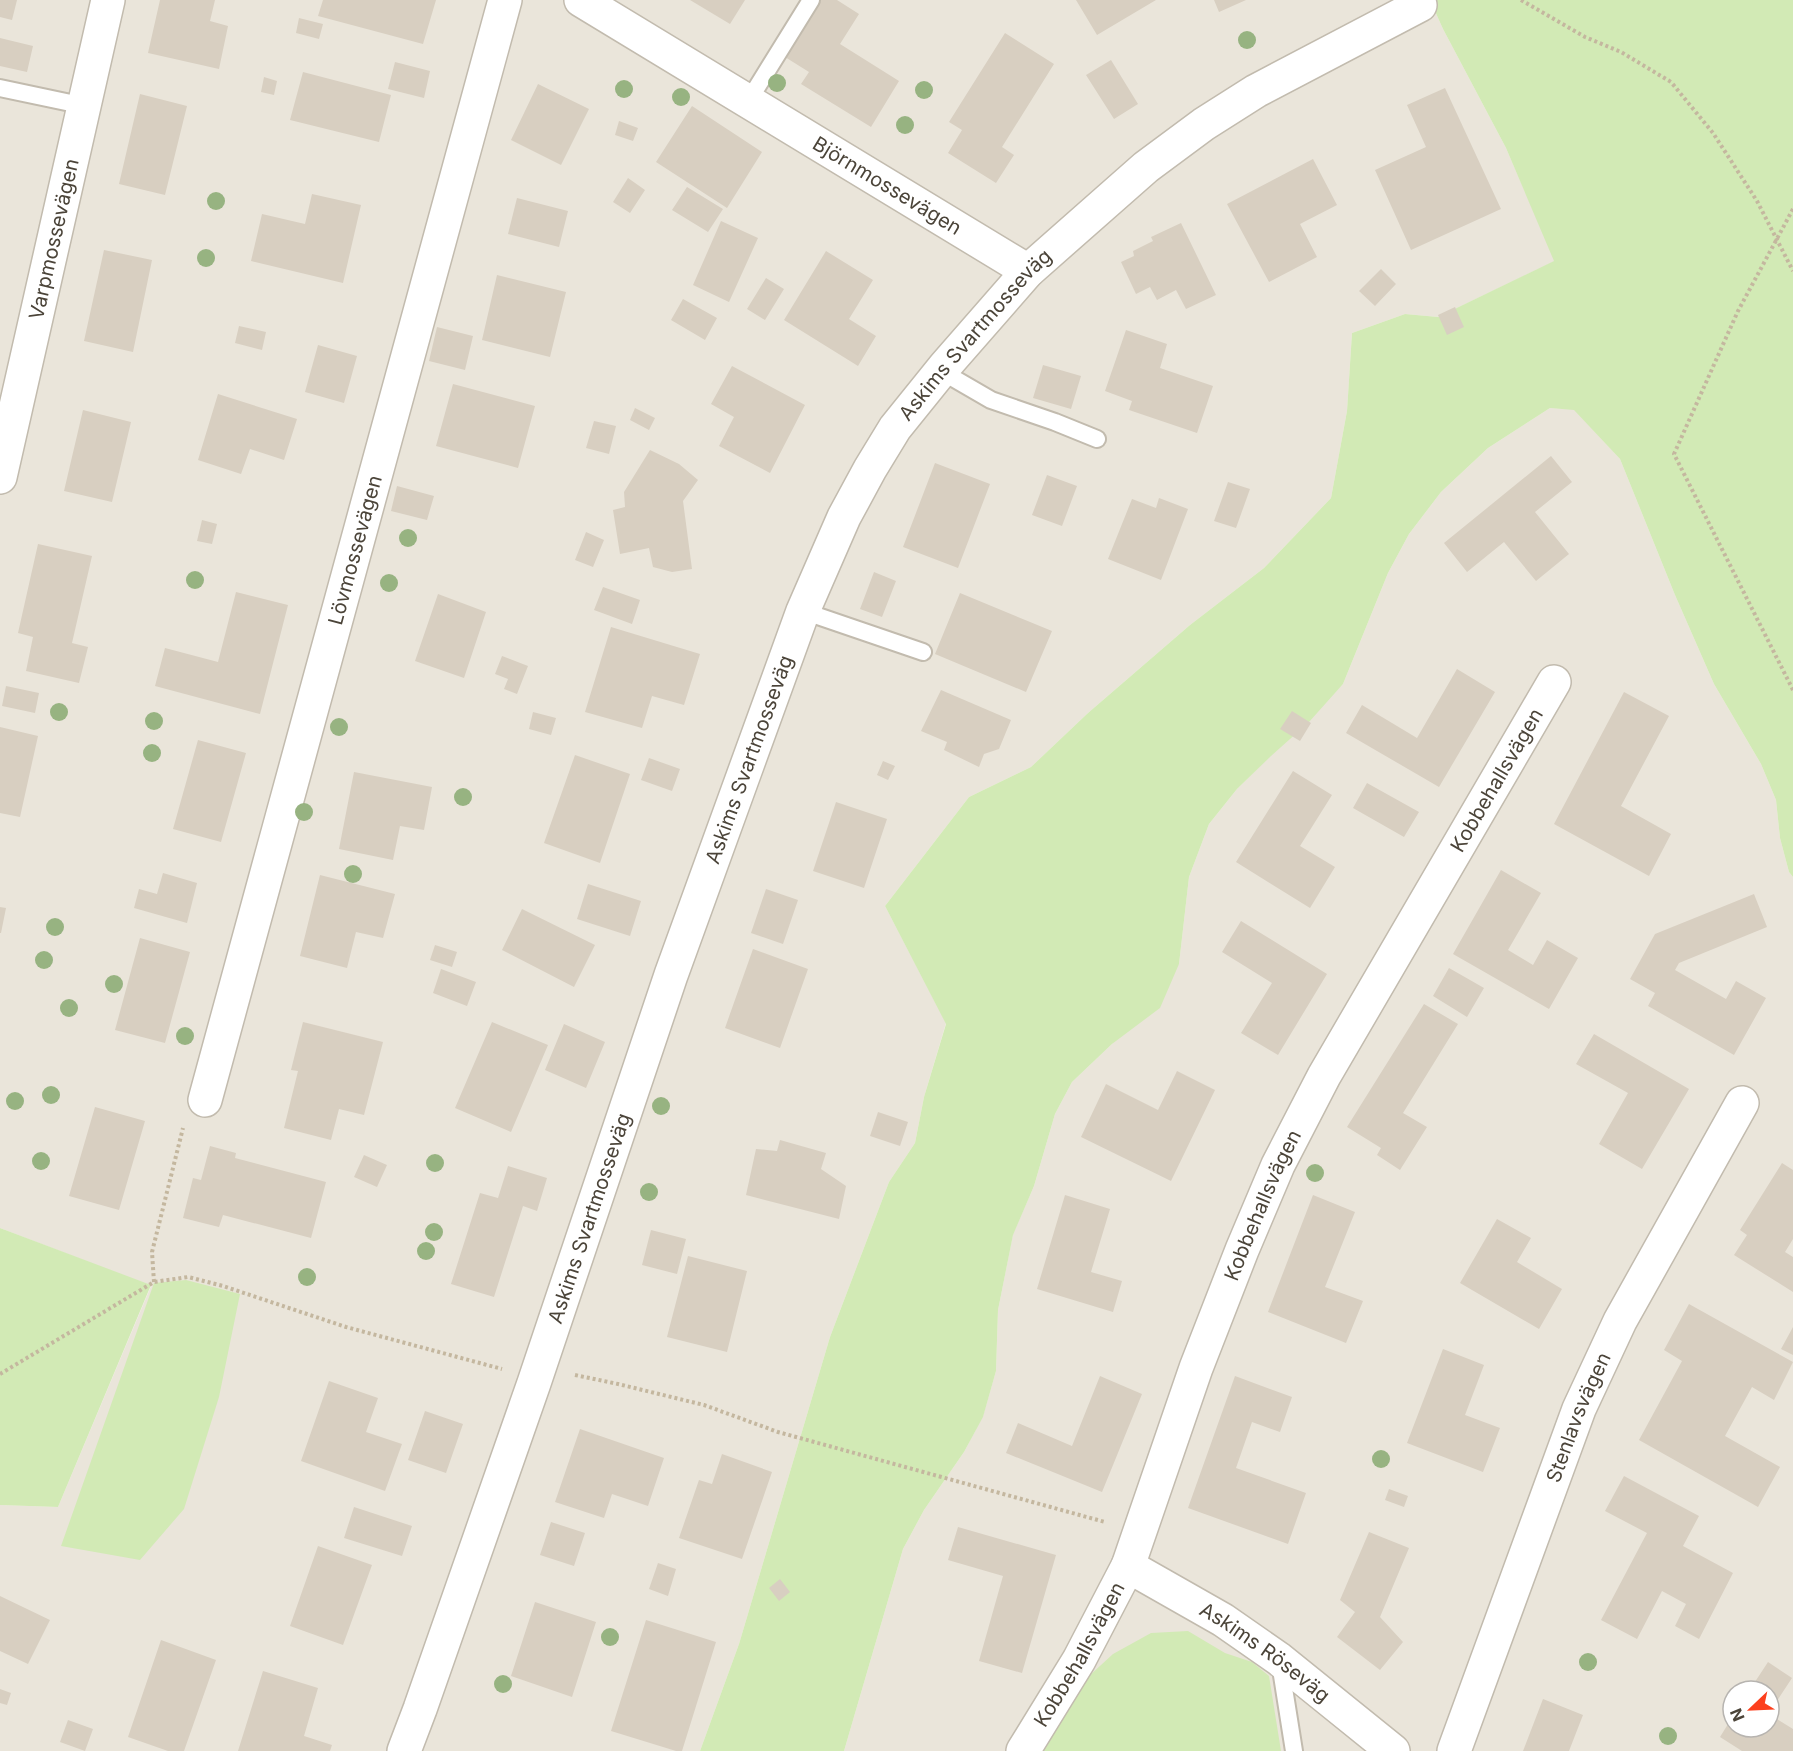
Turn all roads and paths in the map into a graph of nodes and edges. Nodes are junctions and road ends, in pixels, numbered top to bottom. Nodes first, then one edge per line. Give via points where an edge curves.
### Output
1 (108, 0) edge
2 (505, 0) edge
3 (581, 0) edge
4 (811, 0) edge
5 (1418, 0) edge
6 (1521, 0) edge
7 (0, 88) edge
8 (749, 100) junction
9 (85, 106) junction
10 (1793, 209) edge
11 (1776, 239) junction
12 (1028, 271) junction
13 (1793, 271) edge
14 (941, 371) junction
15 (8, 404) edge
16 (1097, 439) dead end
17 (0, 477) edge
18 (803, 611) junction
19 (923, 652) dead end
20 (1554, 682) dead end
21 (1793, 690) edge
22 (205, 1100) joint
23 (1742, 1103) dead end
24 (154, 1282) junction
25 (0, 1374) edge
26 (537, 1376) junction
27 (1140, 1532) junction
28 (1128, 1566) junction
29 (1279, 1659) junction
30 (404, 1751) edge
31 (1023, 1751) edge
32 (1294, 1751) edge
33 (1394, 1751) edge
34 (1454, 1751) edge

1 - 9 street, Varpmossevägen
2 - 22 street, Lövmossevägen
3 - 8 street, Björnmossevägen
4 - 8 lane
5 - 12 street, Askims Svartmosseväg via 1420,5 1256,91 1204,124 1146,167
6 - 11 path via 1671,82 1713,133 1757,201
7 - 9 lane
8 - 12 street, Björnmossevägen
9 - 15 street, Varpmossevägen
10 - 11 path
11 - 13 path
11 - 21 path via 1738,311 1674,454
12 - 14 street, Askims Svartmosseväg
14 - 16 lane via 991,400
14 - 18 street, Askims Svartmosseväg via 870,469 844,517
15 - 17 street, Varpmossevägen
18 - 19 lane
18 - 26 street, Askims Svartmosseväg via 671,975
20 - 27 street, Kobbehallsvägen via 1324,1076 1278,1166 1196,1368
22 - 24 path via 189,1105 152,1252
23 - 34 street, Stenlavsvägen via 1620,1321 1579,1409
24 - 25 path
24 - 26 path via 188,1277 346,1327
26 - 27 path via 579,1375 705,1405 778,1432
26 - 30 street, Askims Svartmosseväg
27 - 28 street, Kobbehallsvägen
28 - 29 street, Askims Röseväg via 1223,1620
28 - 31 street, Kobbehallsvägen via 1079,1660
29 - 32 lane
29 - 33 street, Askims Röseväg

